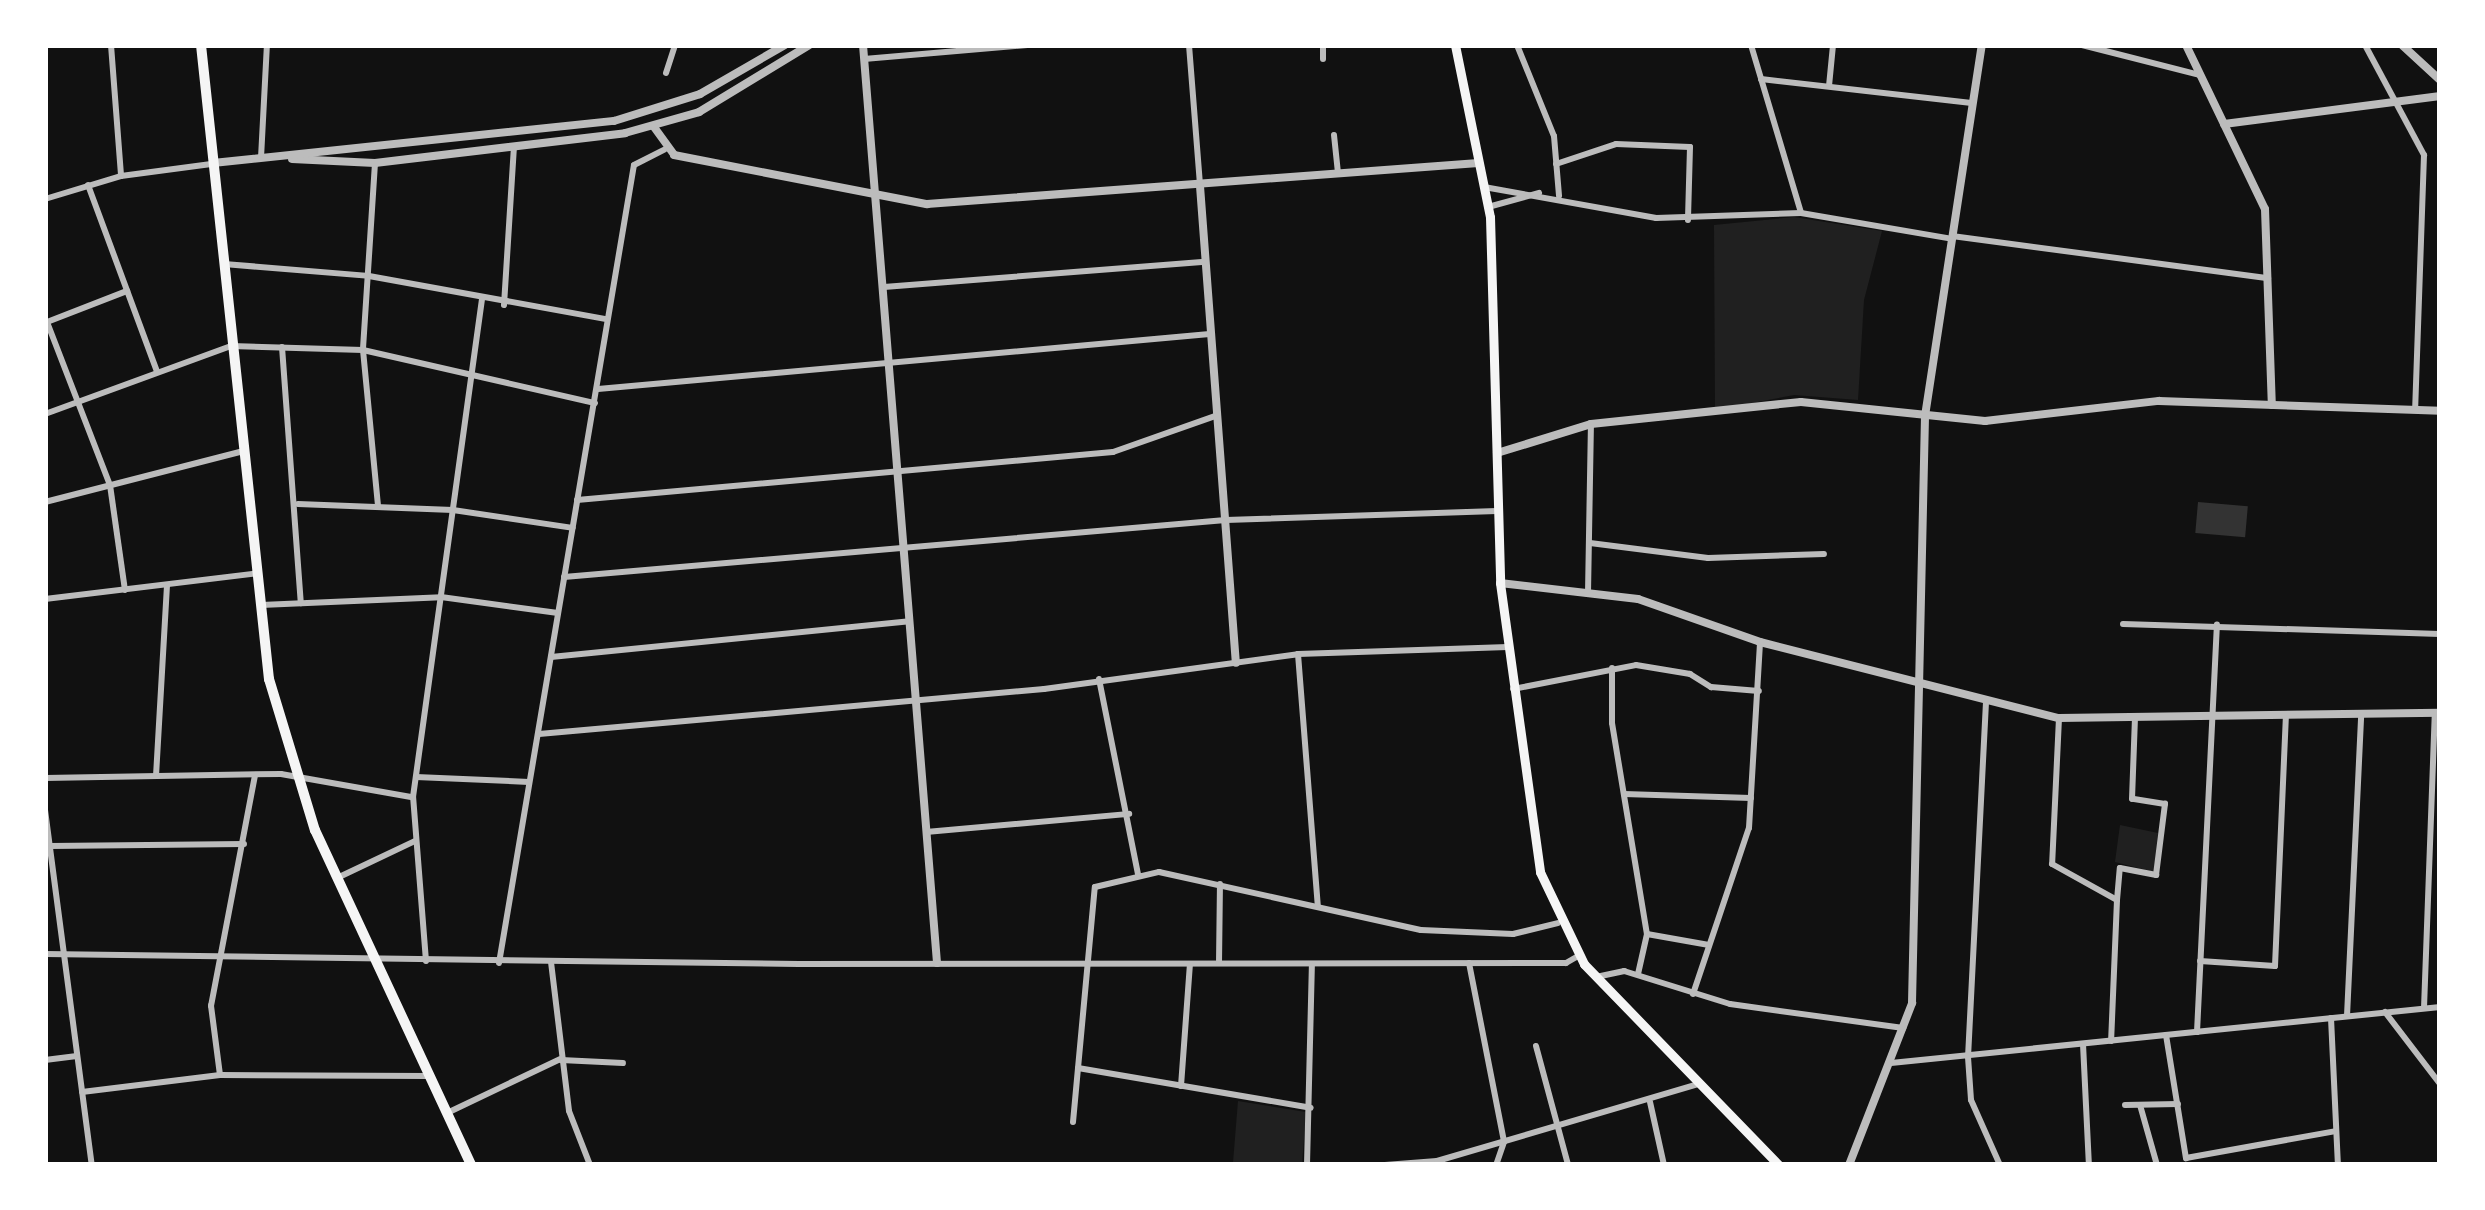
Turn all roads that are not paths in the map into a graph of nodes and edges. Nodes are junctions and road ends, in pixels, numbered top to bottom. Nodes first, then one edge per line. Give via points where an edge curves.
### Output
1 (111, 45) edge
2 (201, 45) edge
3 (267, 45) edge
4 (674, 45) edge
5 (785, 45) edge
6 (809, 45) edge
7 (863, 45) edge
8 (1027, 45) edge
9 (1189, 45) edge
10 (1323, 45) edge
11 (1455, 45) edge
12 (1517, 45) edge
13 (1750, 45) edge
14 (1833, 45) edge
15 (1982, 45) edge
16 (2082, 45) edge
17 (2186, 45) edge
18 (2365, 45) edge
19 (2402, 45) edge
20 (864, 58) junction
21 (1323, 58) dead end
22 (667, 73) dead end
23 (2200, 75) junction
24 (1761, 79) junction
25 (2440, 80) edge
26 (1829, 86) junction
27 (2440, 96) edge
28 (2394, 101) junction
29 (1972, 103) junction
30 (2224, 124) junction
31 (654, 127) junction
32 (1334, 135) dead end
33 (514, 148) junction
34 (664, 151) junction
35 (261, 158) junction
36 (213, 163) junction
37 (375, 163) junction
38 (1478, 163) junction
39 (1556, 164) junction
40 (1338, 174) junction
41 (121, 176) junction
42 (88, 184) junction
43 (1200, 185) junction
44 (1484, 187) junction
45 (876, 193) junction
46 (1539, 194) junction
47 (1559, 198) junction
48 (45, 199) edge
49 (1488, 207) junction
50 (1801, 213) junction
51 (1688, 220) junction
52 (1948, 237) junction
53 (1205, 262) junction
54 (224, 264) junction
55 (369, 276) junction
56 (2268, 278) junction
57 (884, 287) junction
58 (127, 291) junction
59 (482, 299) junction
60 (504, 305) junction
61 (607, 319) junction
62 (46, 322) edge
63 (1212, 334) junction
64 (231, 346) junction
65 (282, 347) junction
66 (363, 350) junction
67 (890, 364) junction
68 (157, 372) junction
69 (471, 376) junction
70 (598, 389) junction
71 (78, 402) junction
72 (595, 403) junction
73 (2272, 405) junction
74 (2415, 410) junction
75 (2440, 411) edge
76 (45, 414) edge
77 (1218, 415) junction
78 (1925, 416) junction
79 (1591, 424) junction
80 (240, 452) junction
81 (1498, 453) junction
82 (898, 474) junction
83 (110, 485) junction
84 (577, 500) junction
85 (45, 502) edge
86 (298, 504) junction
87 (378, 505) junction
88 (453, 510) junction
89 (1497, 511) junction
90 (1226, 520) junction
91 (573, 528) junction
92 (1590, 543) junction
93 (904, 546) junction
94 (1824, 554) dead end
95 (253, 574) junction
96 (564, 577) junction
97 (1500, 583) junction
98 (167, 586) junction
99 (125, 590) junction
100 (1588, 593) junction
101 (441, 598) junction
102 (45, 599) edge
103 (301, 603) junction
104 (257, 606) junction
105 (558, 613) junction
106 (910, 621) junction
107 (2123, 624) dead end
108 (2217, 624) junction
109 (2440, 634) edge
110 (1760, 641) junction
111 (1508, 647) junction
112 (1298, 654) junction
113 (551, 657) junction
114 (1237, 663) junction
115 (1612, 668) junction
116 (1099, 679) junction
117 (1924, 683) junction
118 (1514, 689) junction
119 (1759, 691) junction
120 (916, 700) junction
121 (1986, 701) junction
122 (2438, 713) edge
123 (2361, 716) junction
124 (2286, 717) junction
125 (2059, 718) junction
126 (2134, 718) junction
127 (2211, 718) junction
128 (538, 734) junction
129 (255, 775) junction
130 (156, 776) junction
131 (416, 777) junction
132 (45, 778) edge
133 (297, 779) junction
134 (530, 782) junction
135 (1624, 794) junction
136 (412, 797) junction
137 (1751, 798) junction
138 (45, 810) edge
139 (1129, 814) junction
140 (926, 832) junction
141 (415, 841) junction
142 (245, 844) junction
143 (50, 846) junction
144 (1138, 875) junction
145 (336, 878) junction
146 (1220, 884) junction
147 (2116, 900) junction
148 (1318, 905) junction
149 (1558, 923) junction
150 (1647, 934) junction
151 (1710, 945) junction
152 (45, 954) edge
153 (65, 954) junction
154 (1578, 956) junction
155 (223, 957) junction
156 (375, 961) junction
157 (426, 961) junction
158 (2200, 961) junction
159 (551, 962) junction
160 (1086, 962) junction
161 (499, 963) junction
162 (937, 963) junction
163 (1190, 963) junction
164 (1219, 963) junction
165 (1469, 963) junction
166 (1312, 964) junction
167 (1638, 974) junction
168 (1596, 977) junction
169 (1693, 994) junction
170 (2440, 1007) edge
171 (2424, 1008) junction
172 (2385, 1012) junction
173 (2347, 1016) junction
174 (2331, 1018) junction
175 (1903, 1028) junction
176 (2197, 1032) junction
177 (2166, 1035) junction
178 (2111, 1041) junction
179 (2083, 1044) junction
180 (1536, 1046) dead end
181 (76, 1056) junction
182 (1968, 1057) junction
183 (560, 1059) junction
184 (45, 1060) edge
185 (623, 1063) dead end
186 (1891, 1063) junction
187 (1077, 1068) junction
188 (220, 1075) junction
189 (428, 1076) junction
190 (1698, 1084) junction
191 (2440, 1084) edge
192 (1180, 1085) junction
193 (82, 1092) junction
194 (1650, 1102) junction
195 (2178, 1104) junction
196 (2125, 1105) dead end
197 (2140, 1105) junction
198 (1311, 1108) junction
199 (447, 1113) junction
200 (1073, 1122) dead end
201 (1558, 1128) junction
202 (2336, 1131) junction
203 (1504, 1142) junction
204 (92, 1165) edge
205 (471, 1165) edge
206 (590, 1165) edge
207 (1307, 1165) edge
208 (1385, 1165) edge
209 (1496, 1165) edge
210 (1568, 1165) edge
211 (1664, 1165) edge
212 (1779, 1165) edge
213 (1849, 1165) edge
214 (2000, 1165) edge
215 (2089, 1165) edge
216 (2157, 1165) edge
217 (2338, 1165) edge

1 - 41 street
2 - 36 highway
3 - 35 street
4 - 22 street
5 - 35 street via 700,94 614,121
6 - 31 street via 761,80
7 - 20 street
8 - 20 street
9 - 43 street
10 - 21 street
11 - 38 main road
12 - 39 street via 1554,136
13 - 24 street
14 - 26 street
15 - 29 street
16 - 23 street
17 - 23 street
18 - 28 street
19 - 25 street
20 - 45 street
23 - 30 street
24 - 26 street
24 - 50 street
26 - 29 street
27 - 28 street
28 - 30 street
28 - 74 street via 2424,155
29 - 52 street
30 - 56 street via 2265,209
31 - 33 street
31 - 34 street
32 - 40 street
33 - 37 street
33 - 60 street
34 - 45 street
34 - 61 street via 649,151 634,165
35 - 36 street
35 - 37 street
36 - 41 street
36 - 54 highway
37 - 55 street
38 - 40 street
38 - 44 main road
39 - 47 street
39 - 51 street via 1616,144 1690,147
40 - 43 street
41 - 42 street
42 - 48 street
42 - 58 street
43 - 45 street via 954,205
43 - 53 street
44 - 46 street
44 - 49 main road
45 - 57 street
46 - 47 street
46 - 49 street
47 - 51 street
49 - 81 main road
50 - 51 street
50 - 52 street
52 - 56 street
52 - 78 street
53 - 57 street
53 - 63 street
54 - 55 street
54 - 64 highway
55 - 59 street
55 - 66 street
56 - 73 street
57 - 67 street
58 - 62 street
58 - 68 street
59 - 60 street
59 - 69 street
60 - 61 street
61 - 70 street
62 - 71 street
63 - 67 street
63 - 77 street
64 - 65 street
64 - 68 street
64 - 80 highway
65 - 66 street
65 - 86 street
66 - 69 street
66 - 87 street
67 - 70 street
67 - 82 street
68 - 71 street
69 - 72 street
69 - 88 street
70 - 72 street
71 - 76 street
71 - 83 street
72 - 84 street
73 - 74 street
73 - 78 street via 2137,402 1985,421
74 - 75 street
77 - 82 street via 1113,452
77 - 90 street
78 - 79 street via 1801,402
78 - 117 street
79 - 81 street
79 - 92 street
80 - 83 street
80 - 95 highway
81 - 89 main road
82 - 84 street
82 - 93 street
83 - 85 street
83 - 99 street
84 - 91 street
86 - 87 street
86 - 103 street
87 - 88 street
88 - 91 street
88 - 101 street
89 - 90 street
89 - 97 main road
90 - 93 street
90 - 114 street
91 - 96 street
92 - 94 street via 1708,558
92 - 100 street
93 - 96 street
93 - 106 street
95 - 98 street
95 - 104 highway
96 - 105 street
97 - 100 street
97 - 111 main road
98 - 99 street
98 - 130 street
99 - 102 street
100 - 110 street via 1638,599
101 - 103 street
101 - 105 street
101 - 131 street
103 - 104 street
104 - 133 highway
105 - 113 street
106 - 113 street
106 - 120 street
107 - 108 street
108 - 109 street
108 - 127 street
110 - 117 street
110 - 119 street
111 - 112 street
111 - 118 main road
112 - 114 street
112 - 148 street
113 - 128 street
114 - 116 street
115 - 118 street
115 - 119 street via 1660,668 1711,687
115 - 135 street
116 - 120 street
116 - 139 street
117 - 121 street
117 - 175 street via 1912,1003
118 - 149 main road via 1540,872
119 - 137 street
120 - 128 street
120 - 140 street
121 - 125 street
121 - 182 street
122 - 123 street
122 - 171 street
123 - 124 street
123 - 173 street
124 - 127 street
124 - 158 street via 2275,965
125 - 126 street
125 - 147 street via 2052,864
126 - 127 street
126 - 147 street via 2132,799 2165,804 2156,875 2120,868
127 - 158 street
128 - 134 street
129 - 130 street
129 - 133 street
129 - 142 street
130 - 132 street
131 - 134 street
131 - 136 street
133 - 136 street
133 - 145 highway
134 - 161 street
135 - 137 street
135 - 150 street
136 - 141 street
137 - 151 street via 1750,828
138 - 143 street
139 - 140 street
139 - 144 street
140 - 162 street
141 - 145 street
141 - 157 street
142 - 143 street
142 - 155 street
143 - 153 street
144 - 146 street
144 - 160 street via 1095,887
145 - 156 highway
146 - 148 street
146 - 164 street
147 - 178 street
148 - 149 street via 1421,930 1514,934
149 - 154 main road
150 - 151 street
150 - 167 street
151 - 169 street
152 - 153 street
153 - 155 street
153 - 181 street
154 - 165 street via 1566,963
154 - 168 main road
155 - 156 street
155 - 188 street via 211,1006
156 - 157 street
156 - 189 highway
157 - 161 street
158 - 176 street
159 - 161 street
159 - 162 street
159 - 183 street
160 - 162 street
160 - 163 street
160 - 187 street
163 - 164 street
163 - 192 street
164 - 166 street
165 - 166 street
165 - 203 street
166 - 198 street
167 - 168 street
167 - 169 street
168 - 190 main road
169 - 175 street
170 - 171 street
171 - 172 street
172 - 173 street
172 - 191 street
173 - 174 street
174 - 176 street
174 - 202 street
175 - 186 street
176 - 177 street
177 - 178 street
177 - 195 street
178 - 179 street
179 - 182 street
179 - 215 street
180 - 201 street
181 - 184 street
181 - 193 street
182 - 186 street
182 - 214 street via 1971,1100
183 - 185 street
183 - 199 street
183 - 206 street
186 - 213 street
187 - 192 street
187 - 200 street
188 - 189 street
188 - 193 street
189 - 199 highway
190 - 194 street
190 - 212 main road
192 - 198 street
193 - 204 street
194 - 201 street
194 - 211 street
195 - 197 street
195 - 202 street via 2186,1158
196 - 197 street
197 - 216 street
198 - 207 street
199 - 205 highway
201 - 203 street
201 - 210 street
202 - 217 street
203 - 208 street
203 - 209 street

